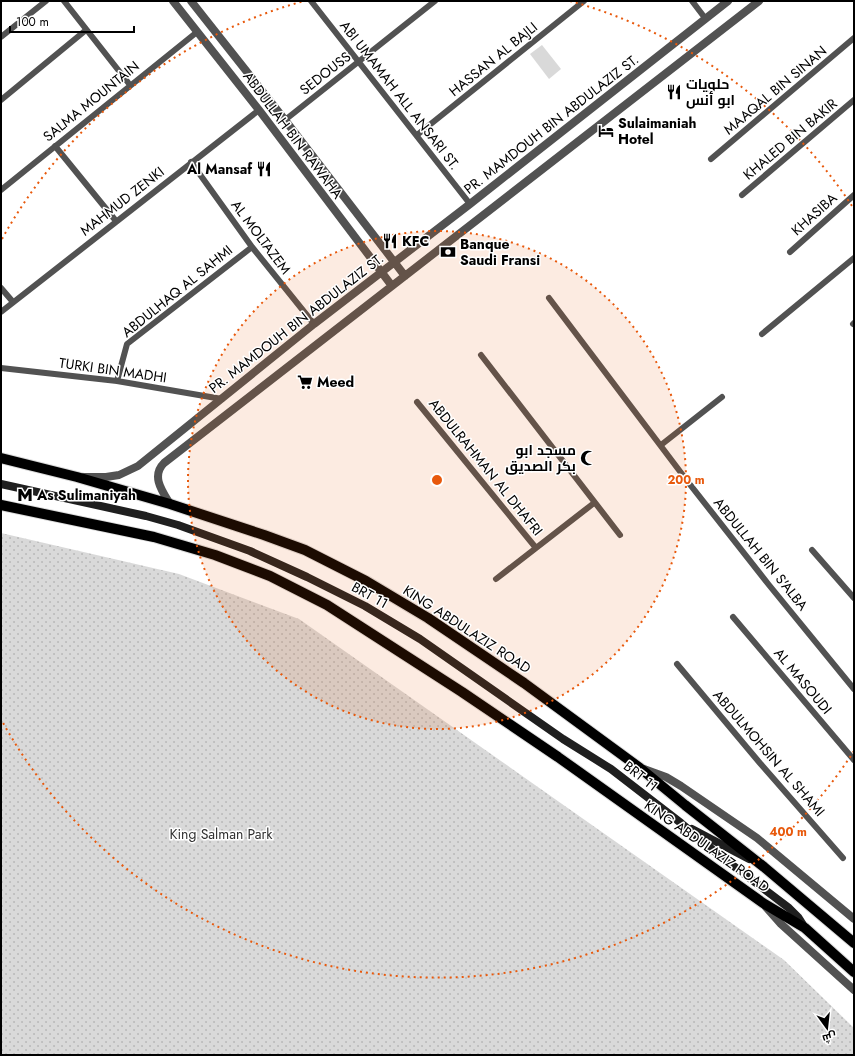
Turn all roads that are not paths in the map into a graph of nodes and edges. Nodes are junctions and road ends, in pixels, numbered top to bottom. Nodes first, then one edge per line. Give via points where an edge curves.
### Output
1 (46, 1) edge
2 (64, 1) edge
3 (173, 1) edge
4 (191, 1) edge
5 (311, 1) edge
6 (435, 1) edge
7 (584, 1) edge
8 (692, 1) edge
9 (728, 1) edge
10 (759, 1) edge
11 (705, 18) junction
12 (86, 30) junction
13 (197, 32) junction
14 (1, 37) edge
15 (854, 38) edge
16 (359, 62) junction
17 (130, 85) junction
18 (1, 100) edge
19 (854, 100) edge
20 (259, 110) junction
21 (285, 120) junction
22 (417, 135) junction
23 (55, 146) junction
24 (710, 159) dead end
25 (192, 162) junction
26 (1, 190) edge
27 (742, 195) dead end
28 (854, 195) edge
29 (470, 204) junction
30 (116, 222) junction
31 (252, 247) junction
32 (790, 252) dead end
33 (854, 258) edge
34 (394, 262) junction
35 (381, 272) junction
36 (405, 276) junction
37 (392, 286) junction
38 (1, 288) edge
39 (549, 298) dead end
40 (13, 302) junction
41 (1, 312) edge
42 (314, 324) junction
43 (762, 334) dead end
44 (481, 355) dead end
45 (1, 368) edge
46 (117, 381) junction
47 (722, 397) dead end
48 (222, 399) junction
49 (417, 402) dead end
50 (661, 445) junction
51 (1, 458) edge
52 (77, 477) junction
53 (1, 484) edge
54 (594, 503) junction
55 (170, 504) junction
56 (1, 505) edge
57 (620, 535) dead end
58 (536, 548) junction
59 (812, 550) dead end
60 (496, 579) dead end
61 (854, 598) edge
62 (733, 617) dead end
63 (677, 664) dead end
64 (854, 689) edge
65 (854, 760) edge
66 (640, 768) junction
67 (681, 823) junction
68 (843, 858) dead end
69 (764, 867) junction
70 (763, 903) junction
71 (854, 919) edge
72 (805, 928) junction
73 (854, 943) edge
74 (854, 972) edge
75 (854, 990) edge

1 - 14 street
2 - 12 street
3 - 13 street, ABDULLAH BIN RAWAHA
4 - 21 street
5 - 16 street, ABI UMAMAH ALL ANSARI ST.
6 - 16 street, SEDOUSS
7 - 22 street, HASSAN AL BAJLI
8 - 11 street
9 - 11 street, PR. MAMDOUH BIN ABDULAZIZ ST.
10 - 36 street
11 - 29 street, PR. MAMDOUH BIN ABDULAZIZ ST.
12 - 17 street
12 - 18 street
13 - 17 street, SALMA MOUNTAIN
13 - 20 street, ABDULLAH BIN RAWAHA
15 - 24 street, MAAQAL BIN SINAN
16 - 21 street, SEDOUSS
16 - 22 street, ABI UMAMAH ALL ANSARI ST.
17 - 23 street, SALMA MOUNTAIN
19 - 27 street, KHALED BIN BAKIR
20 - 25 street, MAHMUD ZENKI
20 - 35 street, ABDULLAH BIN RAWAHA
21 - 34 street
22 - 29 street, ABI UMAMAH ALL ANSARI ST.
23 - 26 street, SALMA MOUNTAIN
23 - 30 street
25 - 30 street, MAHMUD ZENKI
25 - 31 street, AL MOLTAZEM
28 - 32 street, KHASIBA
29 - 34 street, PR. MAMDOUH BIN ABDULAZIZ ST.
30 - 40 street, MAHMUD ZENKI
31 - 42 street, AL MOLTAZEM
31 - 46 street, ABDULHAQ AL SAHMI via 127,344
33 - 43 street
34 - 35 street, PR. MAMDOUH BIN ABDULAZIZ ST.
34 - 36 street
35 - 37 street, ABDULLAH BIN RAWAHA
35 - 42 street, PR. MAMDOUH BIN ABDULAZIZ ST.
36 - 37 street
37 - 55 street via 164,463 157,478
38 - 40 street
39 - 50 street, ABDULLAH BIN S'ALBA
40 - 41 street, MAHMUD ZENKI
42 - 48 street, PR. MAMDOUH BIN ABDULAZIZ ST.
44 - 54 street
45 - 46 street, TURKI BIN MADHI
46 - 48 street, TURKI BIN MADHI
47 - 50 street
48 - 52 street, PR. MAMDOUH BIN ABDULAZIZ ST. via 138,466 119,475
49 - 58 street, ABDULRAHMAN AL DHAFRI
50 - 64 street, ABDULLAH BIN S'ALBA
51 - 52 main road, KING ABDULAZIZ ROAD
52 - 55 main road, KING ABDULAZIZ ROAD
53 - 67 main road, BRT 11 via 178,525 250,551 307,577 365,606 420,639 563,739 611,769
54 - 57 street
54 - 58 street
55 - 66 main road, KING ABDULAZIZ ROAD via 305,550 366,581 428,618 524,683
56 - 70 main road, KING ABDULAZIZ ROAD via 154,537 215,555 270,576 327,606 442,679 558,757
58 - 60 street
59 - 61 street
62 - 65 street, AL MASOUDI
63 - 68 street, ABDULMOHSIN AL SHAMI
66 - 69 main road, KING ABDULAZIZ ROAD
66 - 71 street via 666,777 757,838
67 - 69 main road, BRT 11
67 - 72 main road, BRT 11 via 789,908
69 - 73 main road, KING ABDULAZIZ ROAD
70 - 72 main road, KING ABDULAZIZ ROAD
70 - 75 street via 781,924
72 - 74 main road, KING ABDULAZIZ ROAD

